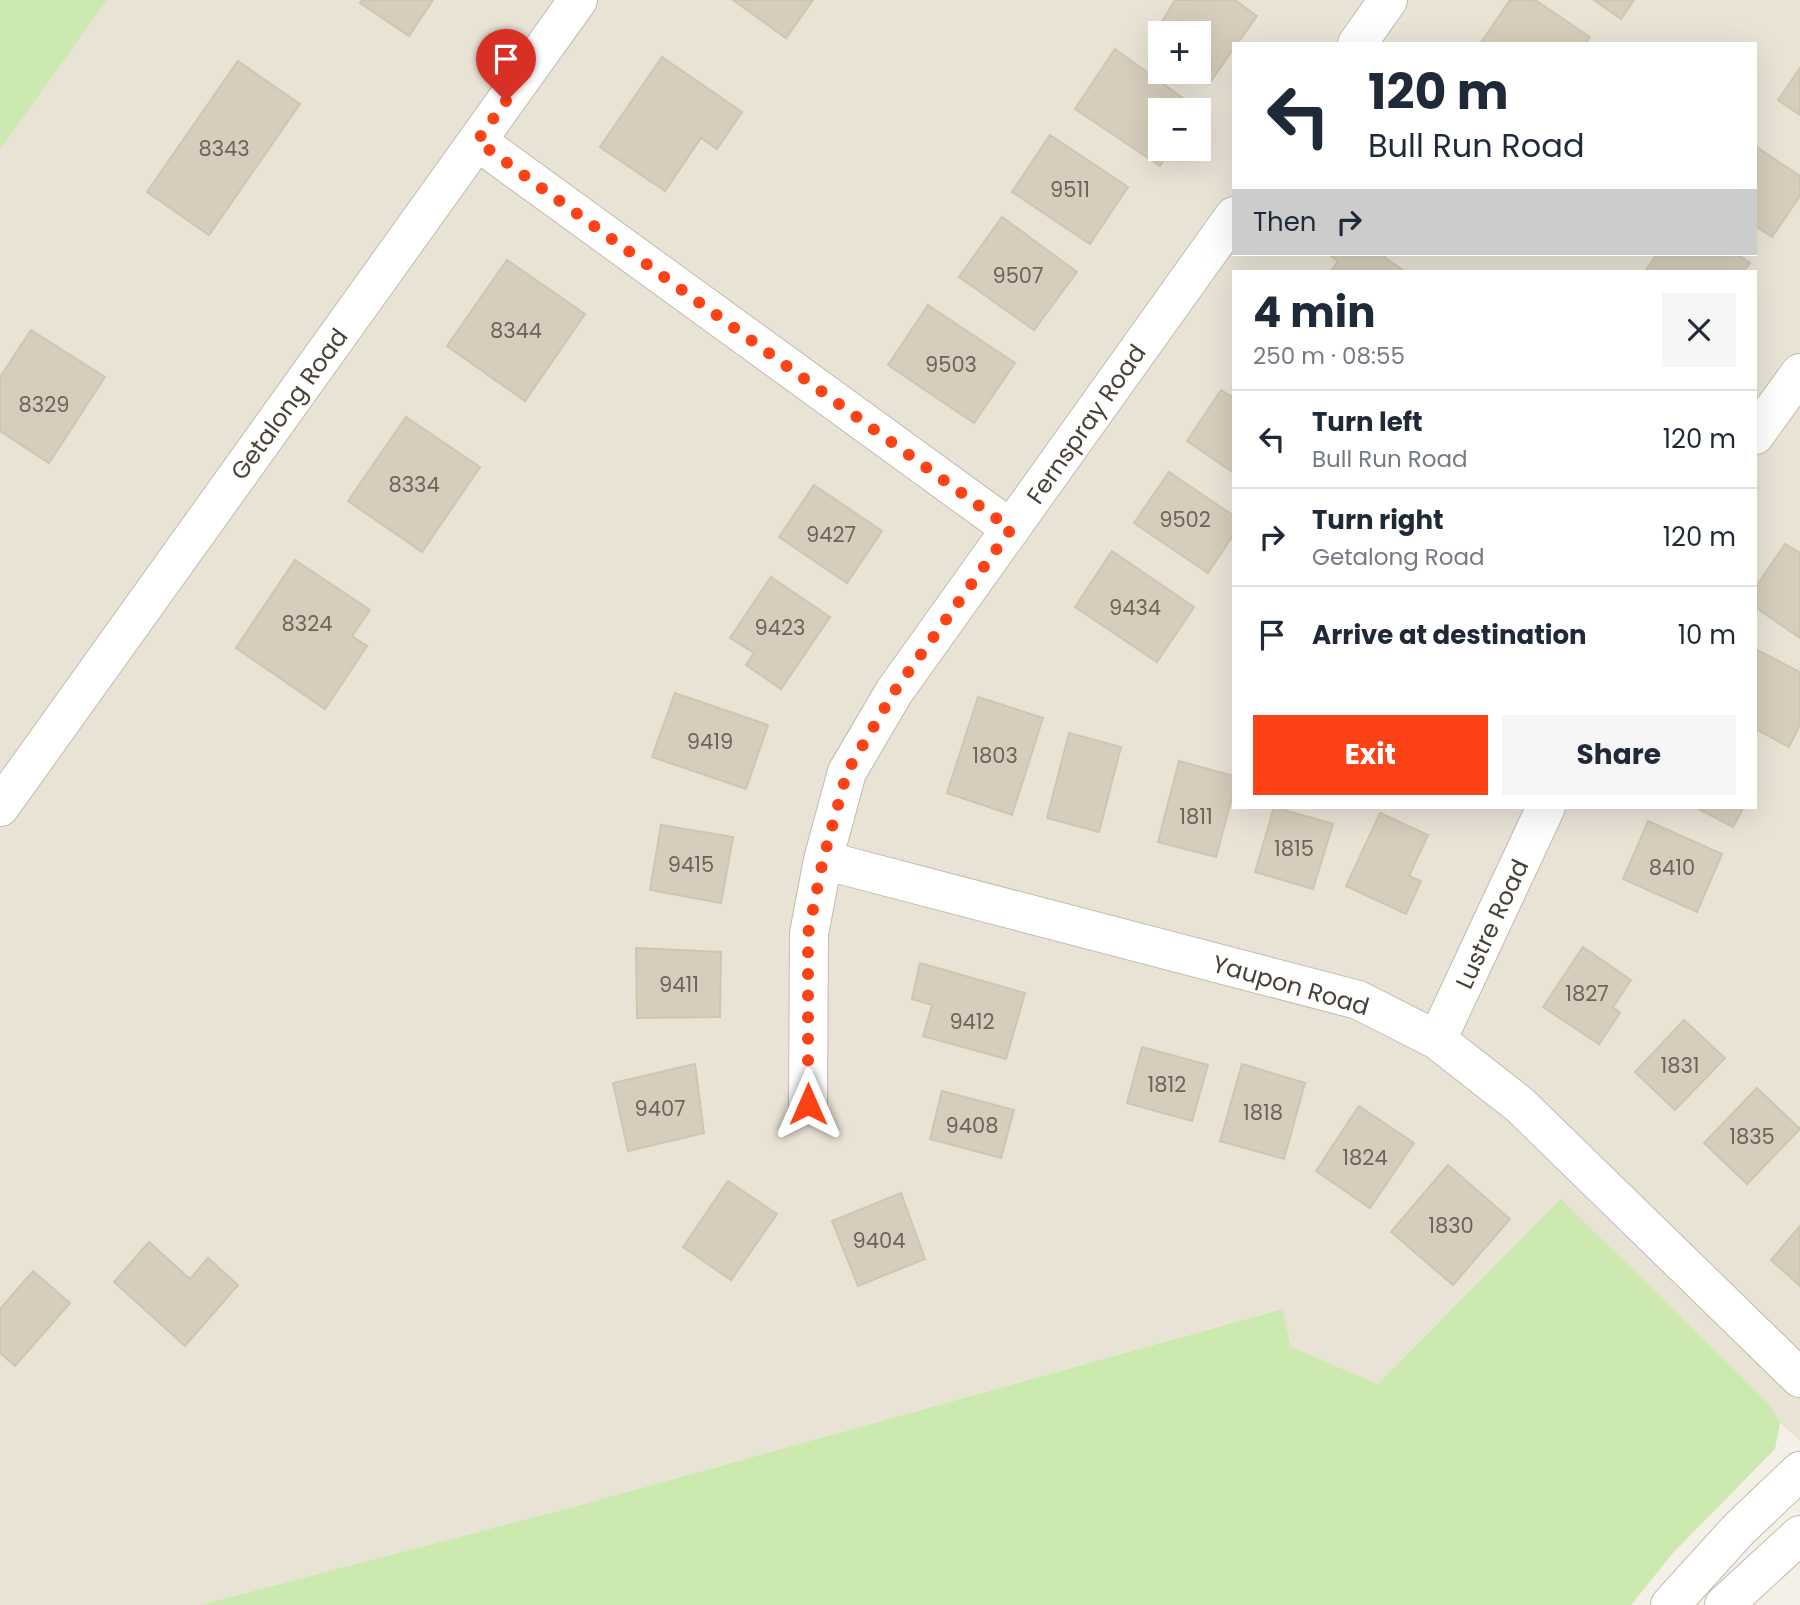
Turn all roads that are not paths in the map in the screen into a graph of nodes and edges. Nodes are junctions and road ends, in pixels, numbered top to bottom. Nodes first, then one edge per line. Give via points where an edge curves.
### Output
1 (578, 0) edge
2 (1388, 0) edge
3 (1358, 42) edge
4 (477, 141) junction
5 (1232, 219) edge
6 (1800, 373) edge
7 (1757, 432) edge
8 (1011, 529) junction
9 (0, 807) edge
10 (1545, 809) edge
11 (823, 860) junction
12 (1437, 1040) junction
13 (808, 1104) dead end
14 (1800, 1378) edge
15 (1800, 1471) edge
16 (1800, 1535) edge
17 (1670, 1605) edge
18 (1724, 1605) edge

1 - 4 street, Getalong Road
2 - 3 street
4 - 8 street
4 - 9 street, Getalong Road
5 - 8 street, Fernspray Road
6 - 7 street
8 - 11 street, Fernspray Road via 894,692 847,772
10 - 12 street, Lustre Road
11 - 12 street, Yaupon Road via 1358,1000
11 - 13 street, Fernspray Road via 808,934
12 - 14 street, Yaupon Road via 1520,1105
15 - 17 street
16 - 18 street

